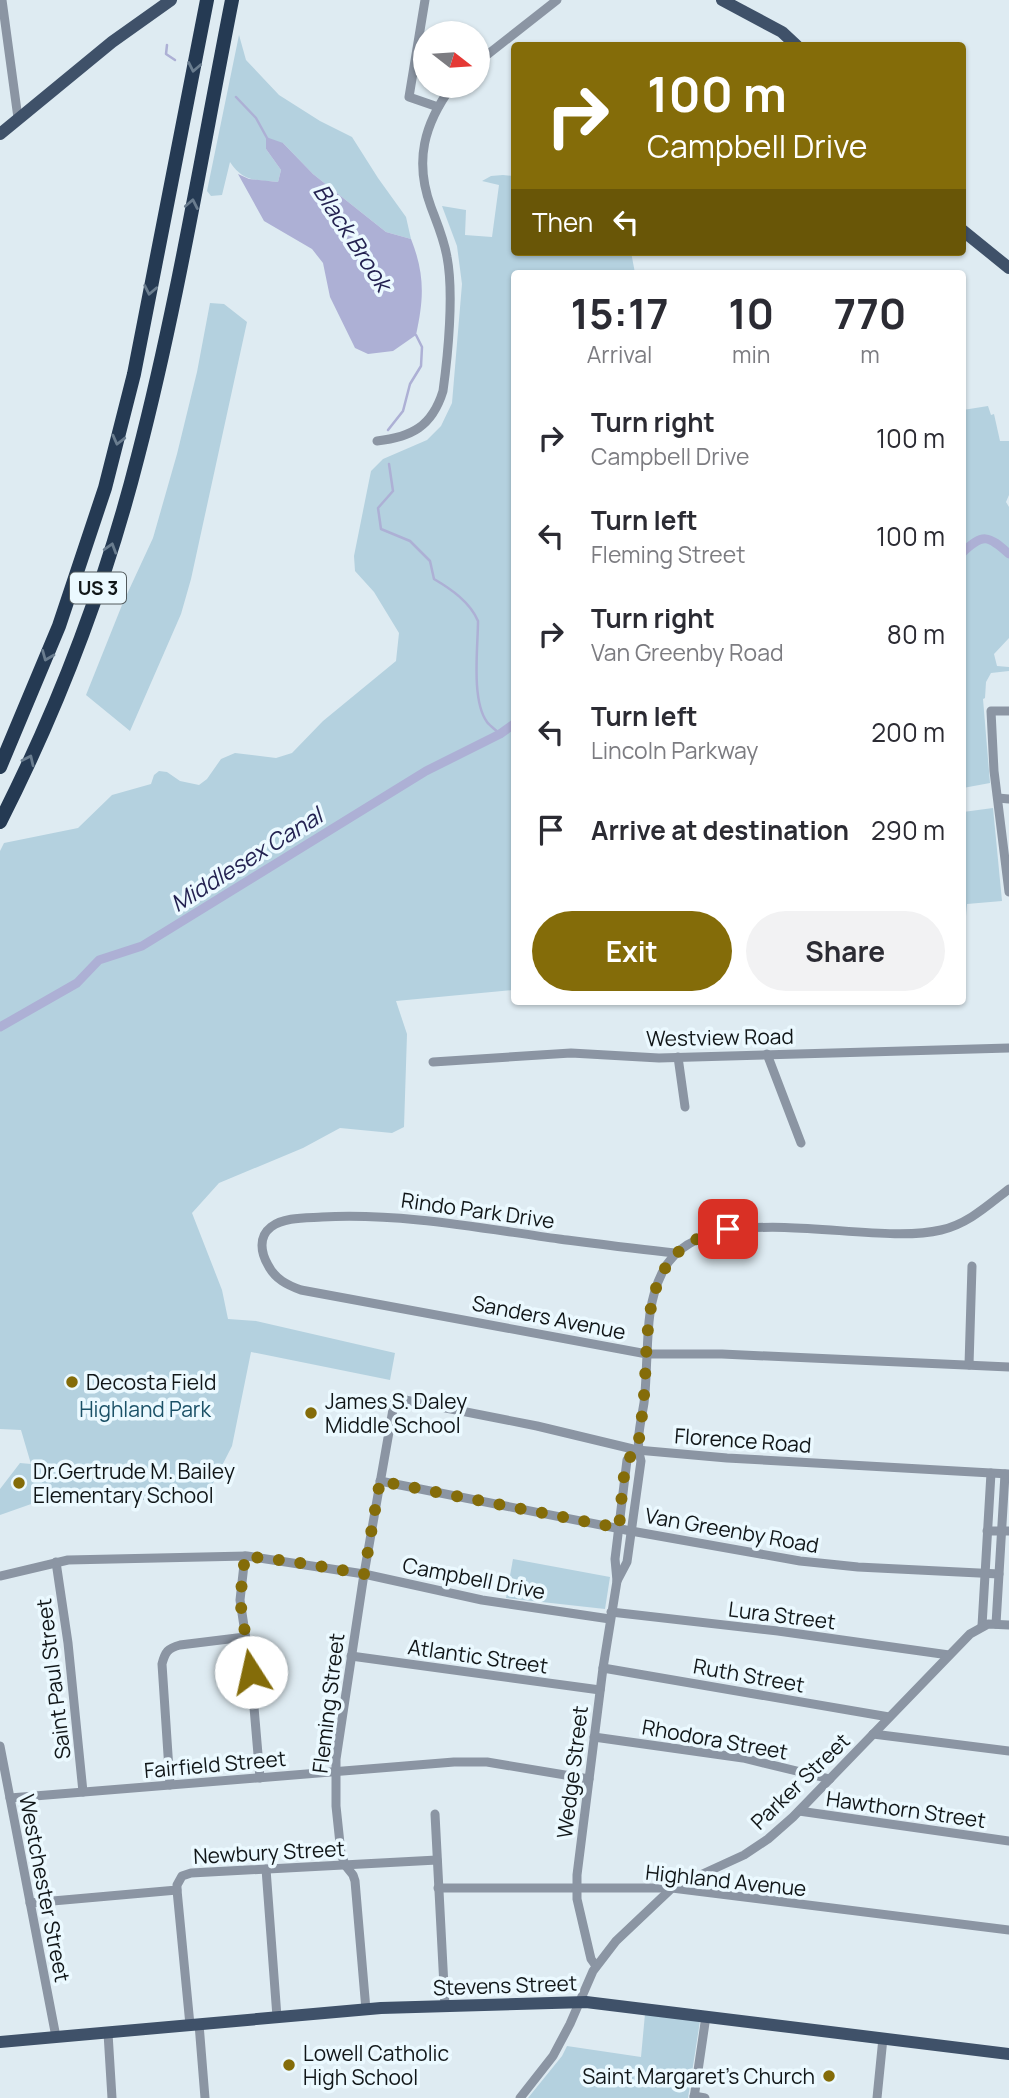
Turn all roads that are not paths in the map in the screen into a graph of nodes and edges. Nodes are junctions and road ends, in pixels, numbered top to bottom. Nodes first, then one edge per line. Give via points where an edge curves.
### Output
1 (2, 0) edge
2 (171, 0) edge
3 (207, 0) edge
4 (232, 0) edge
5 (425, 0) edge
6 (555, 0) edge
7 (722, 0) edge
8 (793, 42) edge
9 (490, 52) edge
10 (444, 98) edge
11 (438, 107) junction
12 (18, 118) junction
13 (0, 134) edge
14 (966, 233) edge
15 (1009, 268) edge
16 (377, 441) dead end
17 (1009, 711) edge
18 (0, 766) edge
19 (998, 798) junction
20 (1009, 799) edge
21 (0, 822) edge
22 (1008, 892) edge
23 (1009, 1048) edge
24 (766, 1054) junction
25 (678, 1057) junction
26 (432, 1062) dead end
27 (685, 1107) dead end
28 (801, 1143) dead end
29 (1009, 1189) edge
30 (275, 1224) joint
31 (675, 1253) junction
32 (972, 1266) dead end
33 (647, 1354) junction
34 (969, 1365) junction
35 (1009, 1367) edge
36 (395, 1398) joint
37 (637, 1450) junction
38 (991, 1473) junction
39 (1007, 1474) edge
40 (380, 1481) junction
41 (619, 1528) junction
42 (632, 1531) junction
43 (987, 1531) junction
44 (1005, 1531) edge
45 (245, 1556) junction
46 (56, 1562) junction
47 (985, 1573) junction
48 (364, 1574) junction
49 (999, 1574) junction
50 (0, 1576) edge
51 (617, 1581) junction
52 (610, 1616) junction
53 (996, 1624) junction
54 (1009, 1625) edge
55 (982, 1626) junction
56 (245, 1637) junction
57 (949, 1655) junction
58 (351, 1656) junction
59 (603, 1668) junction
60 (600, 1690) junction
61 (889, 1717) junction
62 (873, 1734) junction
63 (594, 1737) junction
64 (0, 1746) edge
65 (1009, 1751) edge
66 (335, 1772) junction
67 (260, 1778) junction
68 (589, 1779) junction
69 (830, 1779) junction
70 (170, 1785) junction
71 (83, 1792) junction
72 (10, 1798) junction
73 (799, 1811) junction
74 (435, 1814) dead end
75 (1009, 1841) edge
76 (437, 1860) junction
77 (345, 1865) junction
78 (266, 1869) junction
79 (438, 1888) junction
80 (672, 1888) junction
81 (576, 1889) junction
82 (177, 1890) junction
83 (30, 1903) junction
84 (1009, 1930) edge
85 (596, 1966) junction
86 (579, 2002) junction
87 (445, 2006) junction
88 (366, 2010) junction
89 (706, 2016) junction
90 (277, 2017) junction
91 (195, 2024) junction
92 (108, 2032) junction
93 (56, 2037) junction
94 (883, 2038) junction
95 (0, 2042) edge
96 (1009, 2054) edge
97 (694, 2097) edge
98 (112, 2098) edge
99 (205, 2098) edge
100 (520, 2098) edge
101 (705, 2098) edge
102 (877, 2098) edge

1 - 12 street
2 - 12 main road
3 -> 18 highway, US 3 via 134,374 105,488 56,635
21 -> 4 highway, US 3 via 75,653 130,486 160,363
5 - 11 street via 408,97
6 - 9 street
7 - 8 main road
10 - 11 street
11 - 16 street via 421,156 429,204 448,258 443,391 439,406 419,428 403,438
12 - 13 main road
14 - 15 main road
17 - 19 street via 991,711
19 - 20 street
19 - 22 street
23 - 24 street, Westview Road
24 - 25 street, Westview Road
24 - 28 street
25 - 26 street, Westview Road via 570,1053
25 - 27 street
29 - 31 street via 963,1222 932,1232 877,1235 738,1227 706,1234
30 - 31 street, Rindo Park Drive via 299,1218 409,1217
30 - 33 street, Sanders Avenue via 264,1234 262,1252 273,1273 290,1286
31 - 33 street via 654,1293
32 - 34 street
33 - 34 street, Sanders Avenue
33 - 37 street
34 - 35 street, Sanders Avenue
36 - 37 street, Florence Road
36 - 40 street, Fleming Street
37 - 38 street, Florence Road
37 - 41 street, Wedge Street via 627,1460
37 - 42 street, Wedge Street via 641,1461
38 - 39 street, Florence Road
38 - 43 street
39 - 44 street
40 - 41 street, Van Greenby Road
40 - 48 street, Fleming Street
41 - 42 street, Van Greenby Road
41 - 51 street, Wedge Street
42 - 47 street, Van Greenby Road via 829,1564
42 - 51 street, Wedge Street via 627,1562
43 - 44 street
43 - 47 street
44 - 49 street
45 - 46 street, Campbell Drive
45 - 48 street, Campbell Drive
45 - 56 street via 240,1600
46 - 50 street, Campbell Drive
46 - 71 street, Saint Paul Street
47 - 49 street, Van Greenby Road
47 - 55 street
48 - 52 street, Campbell Drive via 482,1600
48 - 58 street, Fleming Street
49 - 53 street
51 - 52 street, Wedge Street
52 - 57 street, Lura Street via 778,1631
52 - 59 street, Wedge Street
53 - 54 street
53 - 55 street
55 - 57 street, Parker Street
56 - 67 street
56 - 70 street via 180,1645 167,1651 162,1664
57 - 61 street, Parker Street
58 - 60 street, Atlantic Street
58 - 66 street, Fleming Street
59 - 60 street, Wedge Street
59 - 61 street, Ruth Street
60 - 63 street, Wedge Street
61 - 62 street, Parker Street
62 - 65 street
62 - 69 street, Parker Street
63 - 68 street, Wedge Street
63 - 69 street, Rhodora Street via 743,1758
64 - 72 street, Westchester Street
66 - 67 street, Fairfield Street
66 - 68 street, Fairfield Street via 487,1762
66 - 77 street, Fleming Street
67 - 70 street, Fairfield Street
68 - 81 street, Wedge Street
69 - 73 street, Parker Street
70 - 71 street, Fairfield Street
71 - 72 street, Fairfield Street
72 - 83 street, Westchester Street
73 - 75 street, Hawthorn Street
73 - 80 street, Parker Street via 744,1855
74 - 76 street
76 - 77 street, Newbury Street
76 - 79 street
77 - 78 street, Newbury Street
77 - 88 street, Fleming Street via 355,1881
78 - 82 street, Newbury Street via 185,1874
78 - 90 street
79 - 81 street, Highland Avenue
79 - 87 street
80 - 81 street, Highland Avenue
80 - 84 street, Highland Avenue
80 - 85 street, Parker Street
81 - 85 street, Wedge Street
82 - 83 street, Newbury Street
82 - 91 street
83 - 93 street, Westchester Street
85 - 86 street, Parker Street
86 - 87 main road, Stevens Street
86 - 89 main road, Stevens Street
86 - 100 street, Parker Street via 553,2056
87 - 88 main road, Stevens Street
88 - 90 main road, Stevens Street
89 - 94 main road, Stevens Street
89 - 97 street
90 - 91 main road, Stevens Street
91 - 92 main road, Stevens Street
91 - 99 street
92 - 93 main road, Stevens Street
92 - 98 street
93 - 95 main road, Stevens Street
94 - 96 main road, Stevens Street
94 - 102 street
97 - 101 street

